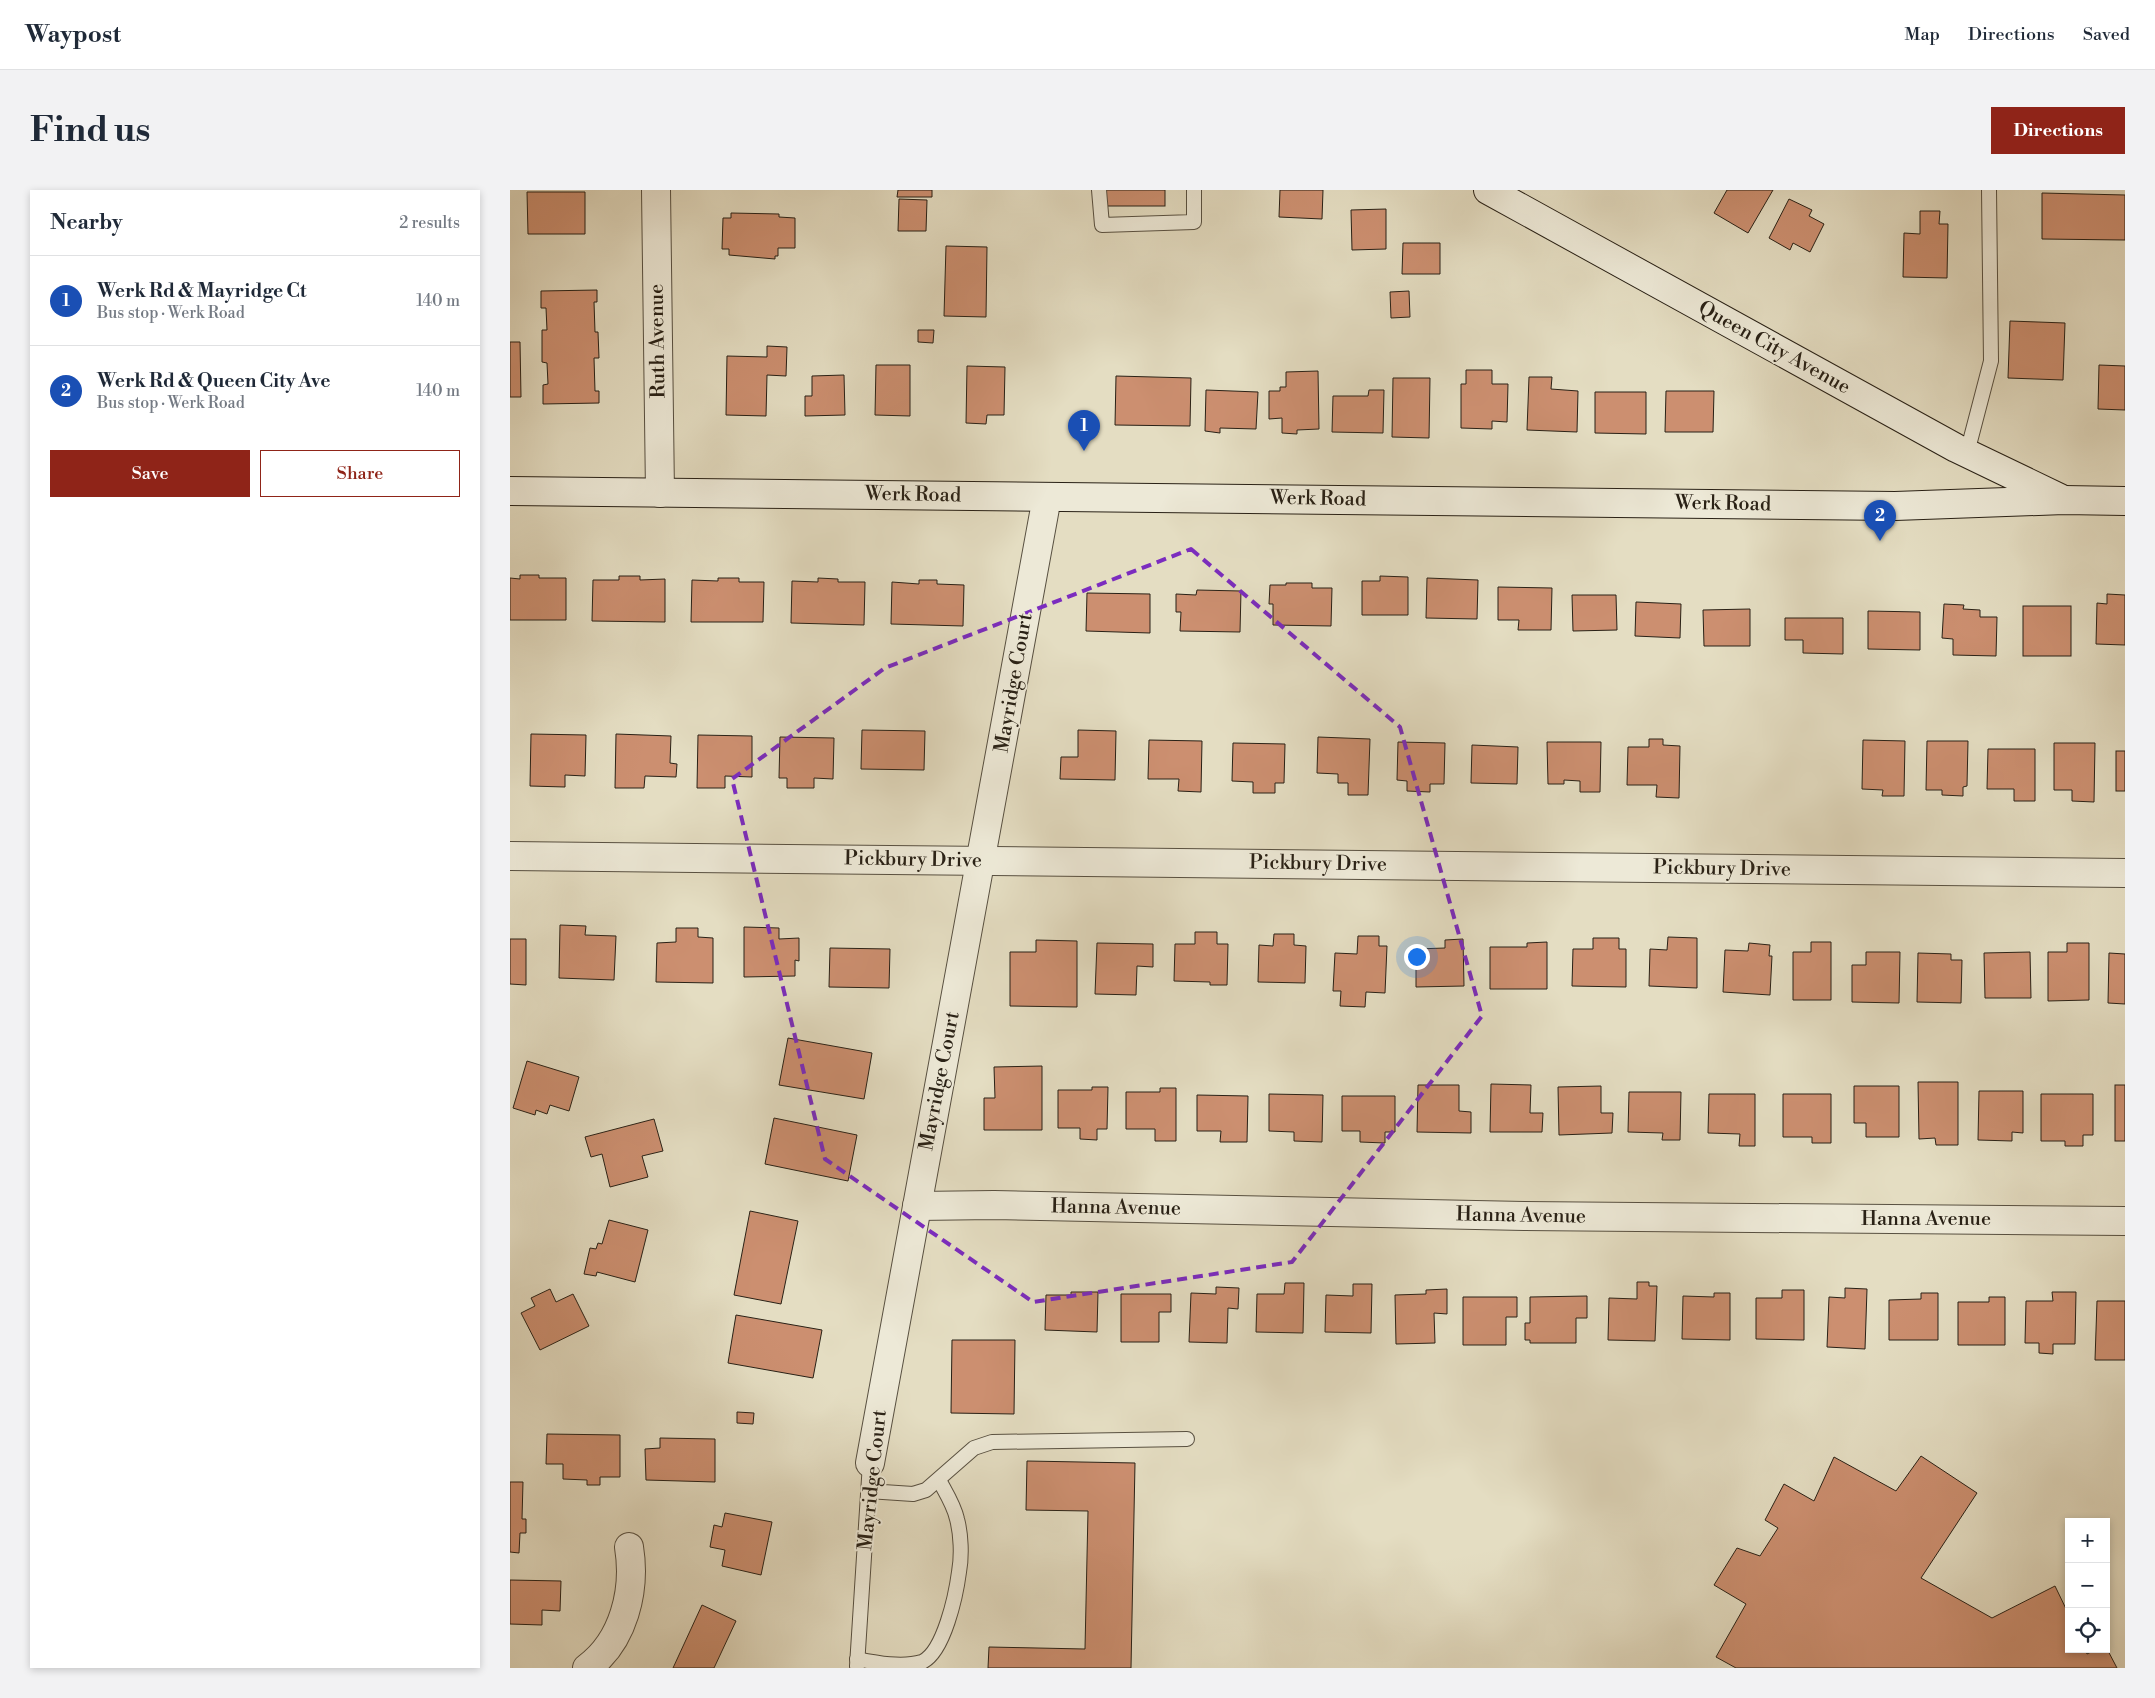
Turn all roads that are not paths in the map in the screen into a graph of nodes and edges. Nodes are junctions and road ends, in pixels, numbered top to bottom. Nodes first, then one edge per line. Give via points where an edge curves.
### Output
1 (656, 190) edge
2 (1099, 190) edge
3 (1194, 190) edge
4 (1488, 190) edge
5 (1989, 190) edge
6 (1967, 453) junction
7 (510, 491) edge
8 (660, 493) junction
9 (1046, 497) junction
10 (2064, 500) junction
11 (2125, 501) edge
12 (510, 856) edge
13 (981, 861) junction
14 (2125, 873) edge
15 (917, 1206) junction
16 (2125, 1221) edge
17 (1187, 1439) dead end
18 (870, 1463) joint
19 (939, 1480) junction
20 (868, 1491) junction
21 (629, 1547) dead end
22 (857, 1664) edge
23 (587, 1668) edge

1 - 8 street, Ruth Avenue
2 - 3 lane via 1102,225 1194,222
4 - 6 street, Queen City Avenue
5 - 6 lane via 1991,361
6 - 10 street, Queen City Avenue
7 - 8 street, Werk Road
8 - 9 street, Werk Road
9 - 10 street, Werk Road via 1895,506
9 - 13 street, Mayridge Court
10 - 11 street, Werk Road
12 - 13 street, Pickbury Drive
13 - 14 street, Pickbury Drive
13 - 15 street, Mayridge Court
15 - 16 street, Hanna Avenue
15 - 18 street, Mayridge Court
17 - 19 lane via 992,1442 962,1456
18 - 20 lane, Mayridge Court
19 - 20 lane via 914,1494
19 - 22 lane via 957,1518 960,1561 953,1605 942,1635 932,1655 922,1662 896,1666
20 - 22 lane, Mayridge Court
21 - 23 street via 631,1590 624,1617 611,1642

